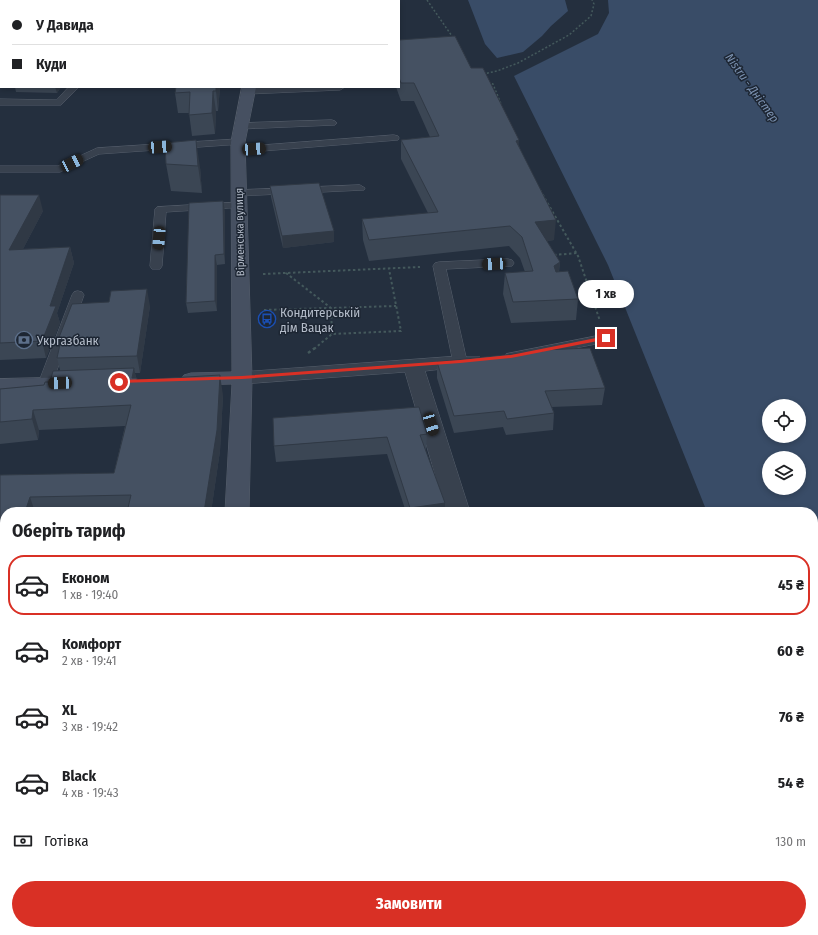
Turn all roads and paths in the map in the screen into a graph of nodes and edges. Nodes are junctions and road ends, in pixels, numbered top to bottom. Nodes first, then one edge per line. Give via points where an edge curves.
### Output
1 (427, 0) edge
2 (592, 0) edge
3 (456, 41) edge
4 (482, 74) edge
5 (486, 83) edge
6 (73, 88) edge
7 (294, 88) edge
8 (248, 89) edge
9 (0, 102) edge
10 (502, 105) edge
11 (332, 123) dead end
12 (394, 138) dead end
13 (239, 139) junction
14 (0, 169) edge
15 (537, 184) edge
16 (360, 188) dead end
17 (239, 199) junction
18 (577, 253) junction
19 (508, 263) joint
20 (156, 266) dead end
21 (439, 266) junction
22 (389, 269) junction
23 (286, 273) junction
24 (241, 275) junction
25 (78, 295) dead end
26 (396, 306) junction
27 (331, 308) junction
28 (242, 311) junction
29 (332, 334) junction
30 (606, 338) joint
31 (460, 362) junction
32 (413, 365) junction
33 (279, 375) junction
34 (242, 378) junction
35 (169, 380) edge
36 (92, 382) edge
37 (45, 384) junction
38 (0, 385) edge
39 (237, 507) edge
40 (456, 507) edge

1 - 3 path
2 - 4 path via 594,4 590,16 569,35 518,63
5 - 10 path via 493,84
6 - 9 lane via 58,102
7 - 8 lane
8 - 13 main road, Вірменська вулиця
11 - 13 lane
12 - 13 lane
13 - 14 lane via 97,151 60,169
13 - 17 main road, Вірменська вулиця
15 - 18 path
16 - 17 lane
17 - 20 lane via 161,209
17 - 24 main road, Вірменська вулиця
18 - 19 path via 520,259
18 - 30 path
19 - 21 lane
21 - 22 path
21 - 31 lane
22 - 23 path
22 - 26 path
23 - 24 path
23 - 27 path
24 - 28 main road, Вірменська вулиця
25 - 37 lane
26 - 27 path
26 - 29 path via 401,331
27 - 28 path
27 - 29 path
28 - 34 main road, Вірменська вулиця
29 - 33 path
30 - 31 lane via 511,356
31 - 32 street
32 - 33 street
32 - 40 street
33 - 34 street
34 - 35 main road
34 - 39 main road, Вірменська вулиця
36 - 37 main road
37 - 38 main road

